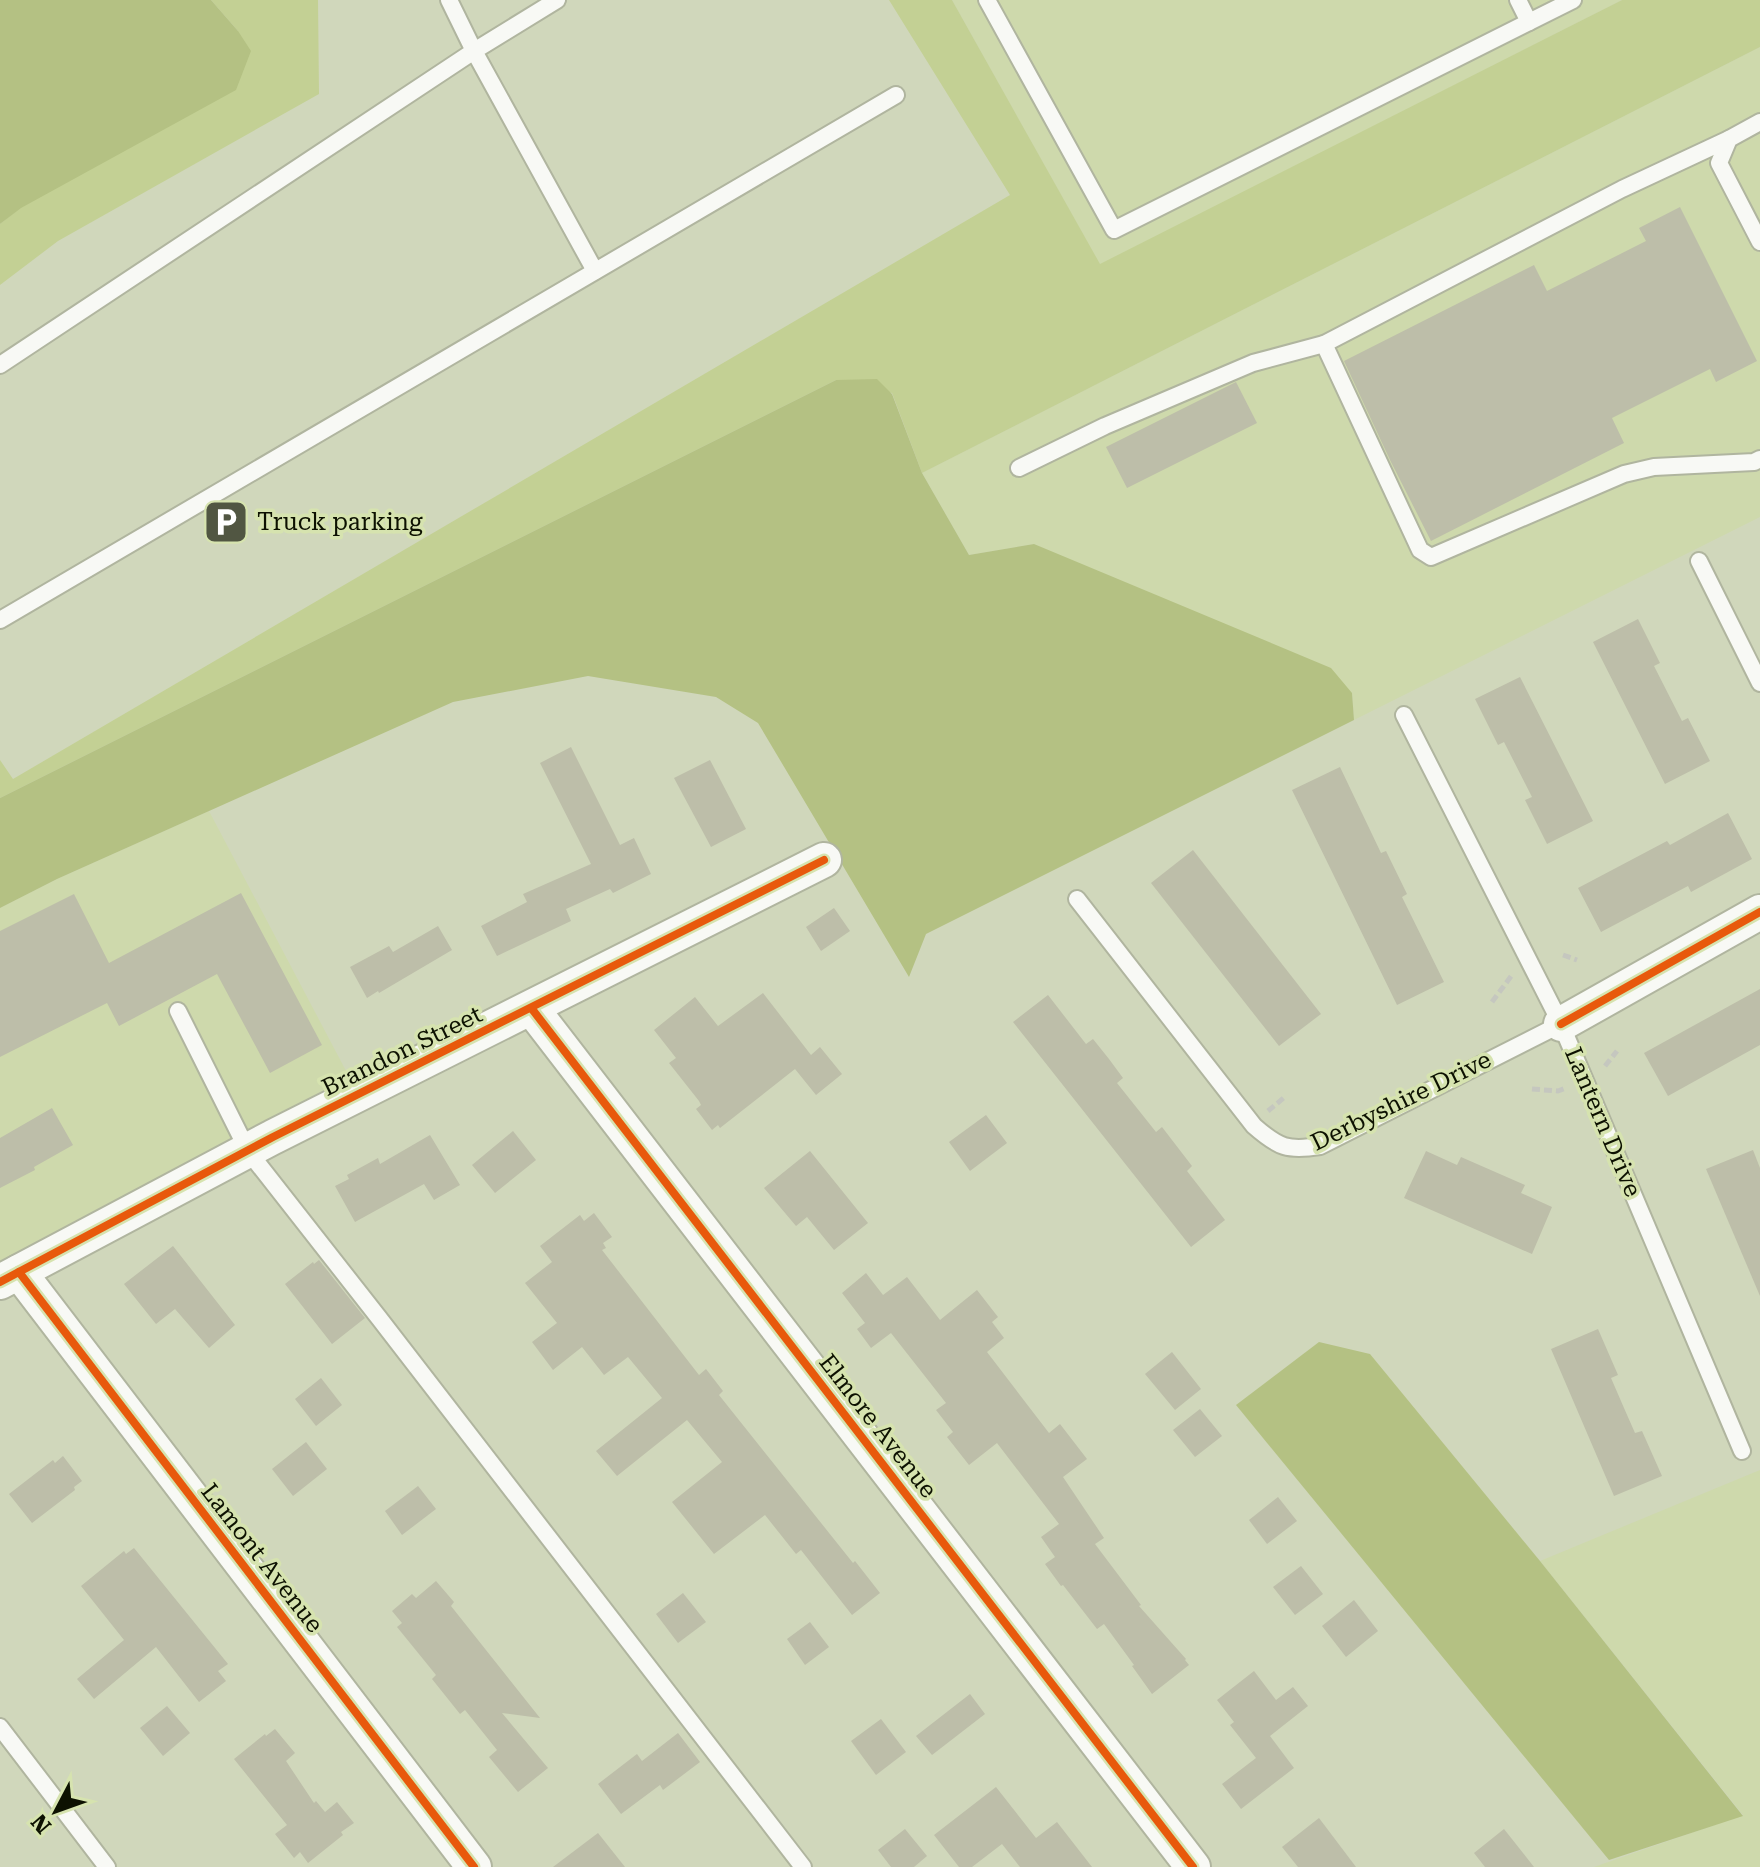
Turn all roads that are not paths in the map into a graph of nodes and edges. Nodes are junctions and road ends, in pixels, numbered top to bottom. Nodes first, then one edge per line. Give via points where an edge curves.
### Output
1 (449, 0) edge
2 (557, 0) edge
3 (987, 0) edge
4 (1518, 0) edge
5 (1573, 0) edge
6 (1529, 22) junction
7 (474, 51) junction
8 (896, 95) dead end
9 (1760, 122) edge
10 (1729, 139) junction
11 (1760, 242) edge
12 (595, 271) junction
13 (1324, 344) junction
14 (0, 365) edge
15 (1760, 459) edge
16 (1019, 468) dead end
17 (1699, 561) dead end
18 (0, 620) edge
19 (1760, 683) edge
20 (1404, 715) dead end
21 (824, 860) dead end
22 (1077, 899) dead end
23 (1760, 912) edge
24 (532, 1009) junction
25 (178, 1011) dead end
26 (1561, 1024) junction
27 (248, 1151) junction
28 (10, 1277) edge
29 (1742, 1451) dead end
30 (0, 1727) edge
31 (107, 1867) edge
32 (474, 1867) edge
33 (803, 1867) edge
34 (1193, 1867) edge

1 - 7 lane
2 - 7 lane
3 - 6 lane via 1114,230
4 - 6 lane
5 - 6 lane
7 - 12 lane
7 - 14 lane
8 - 12 lane
9 - 10 lane
10 - 11 lane via 1719,163
10 - 13 lane
12 - 18 lane
13 - 15 lane via 1420,550 1431,557 1624,474
13 - 16 lane via 1253,363
17 - 19 lane
20 - 26 lane, Lantern Drive
21 - 24 street, Brandon Street
22 - 26 lane, Derbyshire Drive via 1254,1126 1272,1143 1296,1150 1320,1146
23 - 26 street, Derbyshire Drive
24 - 27 street, Brandon Street
24 - 34 street, Elmore Avenue
25 - 27 lane
26 - 29 lane, Lantern Drive
27 - 28 street, Brandon Street
27 - 33 lane
28 - 32 street, Lamont Avenue
30 - 31 lane

